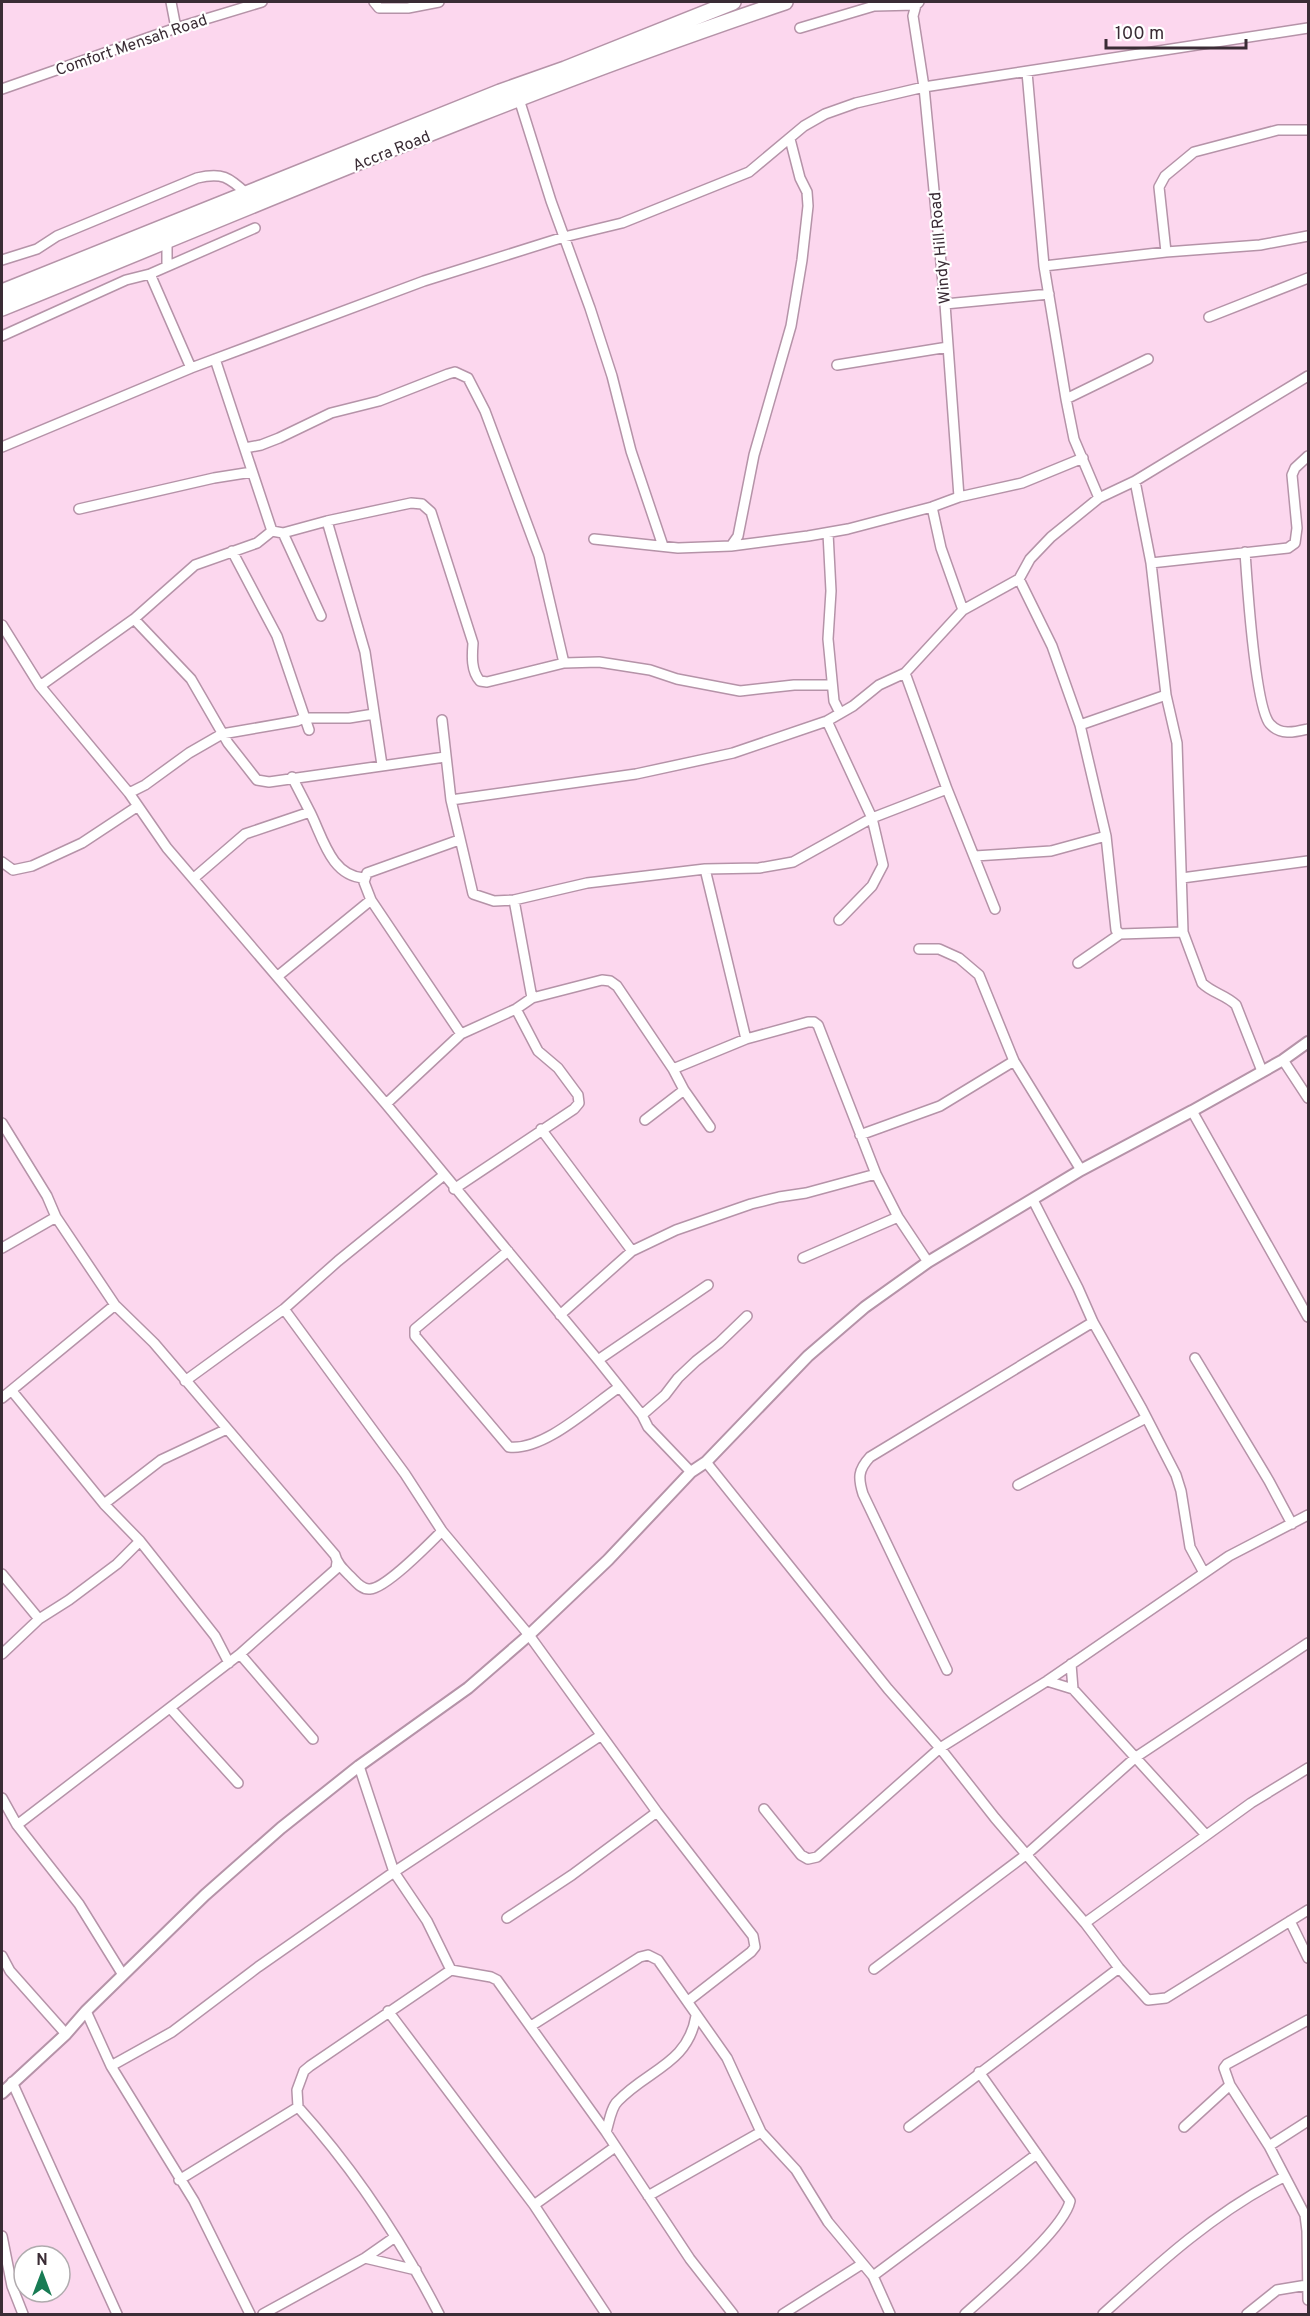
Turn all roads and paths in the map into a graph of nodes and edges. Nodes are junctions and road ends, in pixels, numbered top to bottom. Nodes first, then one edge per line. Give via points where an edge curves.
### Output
1 (171, 2) edge
2 (262, 2) edge
3 (374, 2) edge
4 (439, 2) edge
5 (733, 2) edge
6 (785, 2) edge
7 (917, 3) edge
8 (176, 28) junction
9 (800, 28) dead end
10 (1308, 28) edge
11 (1027, 72) junction
12 (924, 87) junction
13 (2, 89) edge
14 (519, 99) junction
15 (1308, 130) edge
16 (790, 139) junction
17 (247, 194) junction
18 (255, 228) dead end
19 (1308, 236) edge
20 (564, 237) junction
21 (167, 241) junction
22 (1166, 252) junction
23 (2, 260) edge
24 (167, 266) junction
25 (1044, 266) junction
26 (150, 273) junction
27 (1308, 278) edge
28 (2, 292) edge
29 (1049, 294) junction
30 (945, 304) junction
31 (2, 308) edge
32 (1209, 318) dead end
33 (2, 336) edge
34 (948, 347) junction
35 (1148, 358) dead end
36 (214, 359) junction
37 (837, 365) dead end
38 (191, 368) junction
39 (1308, 376) edge
40 (1066, 399) junction
41 (2, 447) edge
42 (245, 448) junction
43 (1308, 456) edge
44 (1083, 458) junction
45 (252, 472) junction
46 (1135, 481) junction
47 (959, 497) junction
48 (1099, 498) junction
49 (932, 507) junction
50 (79, 509) dead end
51 (327, 521) junction
52 (272, 531) junction
53 (284, 533) junction
54 (828, 533) junction
55 (594, 539) dead end
56 (663, 546) junction
57 (731, 546) junction
58 (232, 551) junction
59 (1245, 552) junction
60 (1151, 564) junction
61 (1019, 579) junction
62 (963, 610) junction
63 (321, 616) dead end
64 (134, 619) junction
65 (2, 625) edge
66 (564, 663) junction
67 (904, 673) junction
68 (832, 685) junction
69 (40, 686) junction
70 (1166, 695) junction
71 (840, 713) junction
72 (374, 714) junction
73 (304, 718) junction
74 (442, 720) dead end
75 (827, 721) junction
76 (1080, 725) junction
77 (1308, 729) edge
78 (309, 730) dead end
79 (222, 734) junction
80 (445, 757) junction
81 (382, 765) junction
82 (292, 777) junction
83 (947, 789) junction
84 (129, 794) junction
85 (451, 800) junction
86 (138, 806) junction
87 (310, 812) junction
88 (872, 818) junction
89 (1106, 836) junction
90 (459, 840) junction
91 (975, 856) junction
92 (1308, 861) edge
93 (2, 862) edge
94 (705, 869) junction
95 (194, 878) junction
96 (364, 878) junction
97 (1182, 878) junction
98 (371, 900) junction
99 (514, 900) junction
100 (995, 909) dead end
101 (839, 920) dead end
102 (1184, 932) junction
103 (1120, 934) junction
104 (919, 949) dead end
105 (1078, 963) dead end
106 (278, 976) junction
107 (532, 998) junction
108 (516, 1009) junction
109 (461, 1034) junction
110 (746, 1040) junction
111 (1308, 1042) edge
112 (1283, 1059) junction
113 (1014, 1061) junction
114 (674, 1069) junction
115 (1262, 1071) junction
116 (684, 1090) junction
117 (1308, 1098) edge
118 (386, 1104) junction
119 (1192, 1111) junction
120 (645, 1120) dead end
121 (2, 1123) edge
122 (710, 1127) dead end
123 (541, 1129) junction
124 (860, 1135) junction
125 (1081, 1170) junction
126 (876, 1174) junction
127 (444, 1175) junction
128 (454, 1189) junction
129 (1033, 1200) junction
130 (56, 1217) junction
131 (898, 1217) junction
132 (2, 1248) edge
133 (508, 1251) junction
134 (632, 1251) junction
135 (803, 1258) dead end
136 (928, 1262) junction
137 (708, 1284) dead end
138 (115, 1305) junction
139 (284, 1309) junction
140 (560, 1315) junction
141 (747, 1316) dead end
142 (1308, 1317) edge
143 (1093, 1322) junction
144 (1195, 1358) dead end
145 (598, 1360) junction
146 (185, 1381) junction
147 (618, 1388) junction
148 (12, 1391) junction
149 (2, 1398) edge
150 (642, 1415) junction
151 (1146, 1418) junction
152 (227, 1429) junction
153 (706, 1462) junction
154 (691, 1472) junction
155 (1018, 1485) dead end
156 (104, 1504) junction
157 (1308, 1519) edge
158 (1292, 1524) junction
159 (442, 1531) junction
160 (140, 1541) junction
161 (337, 1562) junction
162 (2, 1574) edge
163 (1204, 1574) junction
164 (39, 1619) junction
165 (529, 1635) junction
166 (1308, 1643) edge
167 (2, 1654) edge
168 (240, 1654) junction
169 (229, 1663) junction
170 (1071, 1665) junction
171 (947, 1671) dead end
172 (1047, 1681) junction
173 (1073, 1689) junction
174 (171, 1709) junction
175 (600, 1736) junction
176 (313, 1739) dead end
177 (940, 1748) junction
178 (1136, 1757) junction
179 (359, 1766) junction
180 (1308, 1768) edge
181 (1298, 1775) junction
182 (1308, 1775) edge
183 (238, 1783) dead end
184 (2, 1798) edge
185 (764, 1809) dead end
186 (657, 1812) junction
187 (17, 1825) junction
188 (1206, 1834) junction
189 (1027, 1854) junction
190 (394, 1872) junction
191 (1308, 1910) edge
192 (507, 1918) dead end
193 (1290, 1921) junction
194 (1085, 1923) junction
195 (2, 1956) edge
196 (1308, 1958) edge
197 (1119, 1968) junction
198 (451, 1970) junction
199 (874, 1970) dead end
200 (6, 1974) edge
201 (123, 1975) junction
202 (688, 2001) junction
203 (86, 2011) junction
204 (388, 2011) junction
205 (696, 2016) junction
206 (1308, 2020) edge
207 (531, 2026) junction
208 (66, 2034) junction
209 (111, 2066) junction
210 (979, 2072) junction
211 (12, 2082) junction
212 (1230, 2085) junction
213 (2, 2093) edge
214 (298, 2107) junction
215 (1308, 2121) edge
216 (909, 2127) dead end
217 (1184, 2127) dead end
218 (606, 2132) junction
219 (761, 2132) junction
220 (1269, 2145) junction
221 (615, 2147) junction
222 (1037, 2154) junction
223 (1284, 2177) junction
224 (179, 2180) junction
225 (648, 2196) junction
226 (534, 2205) junction
227 (1307, 2214) edge
228 (2, 2236) edge
229 (395, 2237) junction
230 (365, 2258) junction
231 (862, 2264) junction
232 (416, 2270) junction
233 (873, 2276) junction
234 (1307, 2285) junction
235 (12, 2286) joint
236 (2, 2290) edge
237 (1308, 2300) edge
238 (117, 2314) edge
239 (250, 2314) edge
240 (262, 2314) edge
241 (439, 2314) edge
242 (606, 2314) edge
243 (733, 2314) edge
244 (783, 2314) edge
245 (890, 2314) edge
246 (965, 2314) edge
247 (1103, 2314) edge
248 (1247, 2314) edge

1 - 8 street
2 - 8 street, Comfort Mensah Road
3 - 4 street via 379,8
5 - 17 highway, Accra Road
6 - 14 highway, Accra Road via 674,39
7 - 9 street via 874,6
7 - 12 street, Windy Hill Road via 913,16
8 - 13 street, Comfort Mensah Road
10 - 11 street
11 - 12 street
11 - 25 street
12 - 16 street via 856,102 825,114
12 - 30 street, Windy Hill Road
14 - 20 street
14 - 21 highway, Accra Road
15 - 22 street via 1278,130 1194,152 1165,176 1159,187
16 - 20 street via 749,172 622,223
16 - 57 street via 807,192 802,260 791,326 754,455 738,536
17 - 23 street via 225,176 197,177 57,236 37,249
17 - 28 highway, Accra Road
18 - 24 street
19 - 22 street via 1260,245
20 - 36 street via 424,281
20 - 56 street via 609,367 631,451
21 - 24 street
21 - 31 highway, Accra Road
22 - 25 street
24 - 26 street
25 - 29 street
26 - 33 street
26 - 38 street
27 - 32 street
29 - 30 street
29 - 40 street
30 - 34 street, Windy Hill Road
34 - 37 street
34 - 47 street, Windy Hill Road
35 - 40 street
36 - 38 street
36 - 42 street
38 - 41 street
39 - 46 street
40 - 44 street via 1074,439
42 - 45 street
42 - 66 street via 279,438 331,413 379,401 448,374 462,374 484,411 524,512 539,556
43 - 59 street via 1292,475 1295,543 1288,548
44 - 47 street via 1022,483
44 - 48 street
45 - 50 street
45 - 52 street
46 - 48 street
46 - 60 street
47 - 49 street
48 - 61 street via 1051,537
49 - 54 street
49 - 62 street via 940,548
51 - 53 street
51 - 66 street via 422,504 431,512 473,643 476,677 487,682
51 - 72 street via 365,652
52 - 53 street
52 - 58 street via 257,543
53 - 63 street
54 - 57 street
54 - 68 street
55 - 56 street
56 - 57 street
58 - 64 street via 195,565
58 - 73 street via 278,636
59 - 60 street
59 - 77 street via 1257,682 1268,723 1291,733
60 - 70 street
61 - 62 street
61 - 76 street via 1052,646
62 - 67 street
64 - 69 street
64 - 79 street via 191,679
65 - 69 street
66 - 68 street via 627,666 740,690
67 - 71 street via 879,685
67 - 83 street
68 - 71 street
69 - 84 street
70 - 76 street
70 - 97 street via 1178,743
71 - 75 street
72 - 73 street
72 - 81 street
73 - 78 street
73 - 79 street
74 - 80 street
75 - 85 street via 733,753 636,774
75 - 88 street
76 - 89 street
79 - 82 street via 258,780
79 - 84 street
80 - 81 street
80 - 85 street
81 - 82 street
82 - 87 street
83 - 88 street
83 - 91 street
84 - 86 street
85 - 90 street
86 - 93 street via 82,843 32,866 13,870
86 - 95 street
87 - 95 street via 244,834
87 - 96 street via 337,866 347,874
88 - 94 street via 793,862 759,868
88 - 101 street via 883,865 872,886
89 - 91 street via 1051,851
89 - 103 street via 1114,923
90 - 96 street via 367,873
90 - 99 street via 473,894 494,901
91 - 100 street
92 - 97 street
94 - 99 street via 587,883
94 - 110 street
95 - 106 street
96 - 98 street
97 - 102 street
98 - 106 street
98 - 109 street
99 - 107 street
102 - 103 street
102 - 115 street via 1202,982 1236,1005
103 - 105 street
104 - 113 street via 939,949 959,958 979,975
106 - 118 street
107 - 108 street
107 - 114 street via 610,981
108 - 109 street
108 - 123 street via 538,1051 558,1068 578,1095 579,1103 574,1109
109 - 118 street
110 - 114 street
110 - 124 street via 808,1022 818,1025
111 - 112 street
112 - 115 street
112 - 117 street
113 - 124 street via 940,1106
113 - 125 street
114 - 116 street
115 - 119 street
116 - 120 street
116 - 122 street
118 - 127 street
119 - 125 street
119 - 142 street
121 - 130 street
123 - 128 street
123 - 134 street
124 - 126 street
125 - 129 street
126 - 131 street
126 - 134 street via 751,1204 676,1230
127 - 128 street
127 - 139 street
128 - 133 street
129 - 136 street
129 - 143 street
130 - 132 street
130 - 138 street
131 - 135 street
131 - 136 street
133 - 140 street
133 - 147 street via 415,1329 415,1336 509,1448 522,1448 558,1431
134 - 140 street
136 - 153 street via 865,1307 808,1356
137 - 145 street
138 - 146 street
138 - 148 street
139 - 146 street
139 - 159 street
140 - 145 street
141 - 150 street
143 - 151 street
143 - 171 street via 870,1457 862,1466 858,1478 863,1494
144 - 158 street
145 - 147 street
146 - 152 street
147 - 150 street
148 - 149 street
148 - 156 street
150 - 154 street
151 - 155 street
151 - 163 street via 1176,1475 1190,1546
152 - 156 street via 161,1460
152 - 161 street
153 - 154 street
153 - 177 street
154 - 165 street via 608,1560
156 - 160 street
157 - 158 street
158 - 163 street via 1229,1556
159 - 161 street via 401,1570 368,1590
159 - 165 street
160 - 164 street via 117,1564
160 - 169 street via 215,1636
161 - 168 street via 336,1569
162 - 164 street
163 - 170 street
164 - 167 street
165 - 175 street
165 - 179 street via 453,1700
166 - 178 street
168 - 169 street
168 - 176 street
169 - 174 street
170 - 172 street
170 - 173 street
172 - 173 street
172 - 177 street
173 - 178 street
174 - 183 street
174 - 187 street
175 - 186 street
175 - 190 street
177 - 185 street via 817,1857 808,1859 801,1855
177 - 189 street
178 - 188 street
178 - 189 street
179 - 190 street
179 - 201 street via 241,1863
180 - 181 street
181 - 182 street
181 - 188 street
184 - 187 street
186 - 192 street
186 - 202 street via 755,1941 751,1952
187 - 201 street via 79,1904
188 - 194 street
189 - 194 street
189 - 199 street
190 - 198 street
190 - 209 street via 172,2032
191 - 193 street
193 - 196 street
193 - 197 street via 1166,1998 1148,2000
194 - 197 street
195 - 200 street
197 - 210 street
198 - 204 street
198 - 207 street via 497,1980
200 - 208 street
201 - 203 street
202 - 205 street
202 - 207 street via 658,1960 648,1955
203 - 208 street
203 - 209 street
204 - 214 street via 304,2072 297,2090
204 - 226 street
205 - 218 street via 690,2039 682,2049 617,2101
205 - 219 street via 727,2058
206 - 212 street via 1227,2064 1224,2073
207 - 218 street
208 - 211 street
209 - 224 street
210 - 216 street
210 - 222 street
211 - 213 street
211 - 238 street
212 - 217 street
212 - 220 street
214 - 224 street
214 - 229 street via 348,2168
215 - 220 street
218 - 221 street
219 - 225 street
219 - 231 street via 796,2170 828,2222
220 - 223 street
221 - 225 street
221 - 226 street
222 - 233 street
222 - 246 street via 1068,2196 1068,2208 1039,2245
223 - 227 street
223 - 247 street via 1210,2221
224 - 239 street via 194,2201
225 - 243 street
226 - 242 street
227 - 234 street
228 - 235 street
229 - 230 street
229 - 232 street
230 - 232 street
230 - 240 street
231 - 233 street
231 - 244 street
232 - 241 street
233 - 245 street
234 - 237 street
234 - 248 street via 1278,2290
235 - 236 street

